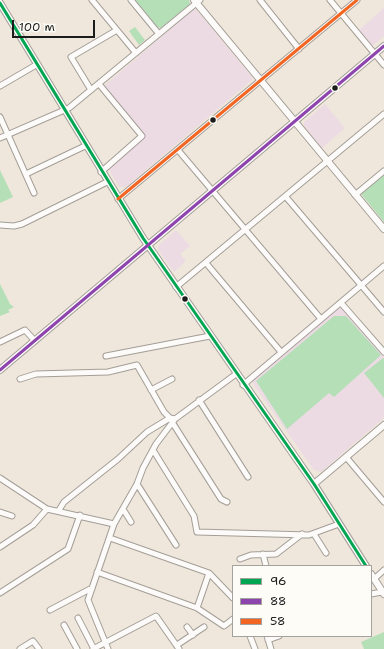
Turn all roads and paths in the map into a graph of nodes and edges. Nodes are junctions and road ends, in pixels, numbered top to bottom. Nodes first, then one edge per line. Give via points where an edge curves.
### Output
1 (92, 0) edge
2 (131, 0) edge
3 (260, 0) edge
4 (330, 0) edge
5 (356, 0) edge
6 (197, 1) edge
7 (0, 3) edge
8 (341, 13) junction
9 (117, 30) junction
10 (159, 34) junction
11 (384, 46) edge
12 (299, 49) junction
13 (136, 53) junction
14 (375, 54) junction
15 (384, 64) edge
16 (36, 65) junction
17 (260, 82) junction
18 (99, 84) junction
19 (0, 86) edge
20 (91, 90) junction
21 (64, 111) junction
22 (384, 114) edge
23 (0, 117) edge
24 (294, 122) junction
25 (9, 135) junction
26 (0, 138) edge
27 (85, 146) junction
28 (178, 150) junction
29 (327, 161) junction
30 (384, 171) edge
31 (101, 172) junction
32 (26, 174) junction
33 (107, 182) junction
34 (212, 190) junction
35 (34, 192) dead end
36 (355, 195) junction
37 (286, 197) junction
38 (118, 198) junction
39 (0, 225) edge
40 (384, 229) edge
41 (246, 230) junction
42 (147, 245) junction
43 (206, 263) junction
44 (384, 266) edge
45 (362, 285) junction
46 (176, 288) junction
47 (341, 303) junction
48 (384, 312) edge
49 (321, 319) junction
50 (210, 336) junction
51 (35, 341) junction
52 (0, 342) edge
53 (282, 352) junction
54 (384, 352) edge
55 (106, 356) dead end
56 (0, 370) edge
57 (236, 374) junction
58 (20, 379) dead end
59 (172, 379) dead end
60 (243, 384) junction
61 (151, 390) junction
62 (199, 400) junction
63 (172, 420) junction
64 (383, 428) edge
65 (153, 450) junction
66 (346, 457) junction
67 (248, 477) dead end
68 (0, 478) edge
69 (138, 484) junction
70 (314, 484) junction
71 (227, 502) dead end
72 (384, 502) edge
73 (47, 509) junction
74 (123, 509) junction
75 (59, 510) junction
76 (0, 512) edge
77 (80, 515) junction
78 (12, 516) dead end
79 (131, 522) dead end
80 (114, 524) junction
81 (339, 524) junction
82 (302, 534) junction
83 (314, 534) junction
84 (110, 538) junction
85 (176, 545) dead end
86 (0, 547) edge
87 (326, 553) dead end
88 (262, 554) junction
89 (240, 559) dead end
90 (266, 565) edge
91 (365, 565) edge
92 (384, 570) edge
93 (97, 572) junction
94 (210, 573) junction
95 (372, 576) edge
96 (90, 589) junction
97 (0, 593) edge
98 (383, 593) edge
99 (372, 594) edge
100 (232, 597) edge
101 (197, 608) junction
102 (50, 610) dead end
103 (78, 618) dead end
104 (232, 620) edge
105 (64, 625) dead end
106 (187, 627) dead end
107 (204, 627) dead end
108 (193, 635) junction
109 (250, 637) edge
110 (268, 638) edge
111 (106, 643) junction
112 (178, 647) edge
113 (20, 649) edge
114 (39, 649) edge
115 (77, 649) edge
116 (94, 649) edge
117 (108, 649) edge
118 (255, 649) edge
119 (271, 649) edge

1 - 9 street
2 - 10 street
3 - 12 street
4 - 8 street
5 - 8 street
6 - 10 street
6 - 17 street
7 - 16 street
8 - 12 street
8 - 14 street
9 - 13 street
9 - 20 street via 71,57
10 - 13 street
11 - 14 street
12 - 17 street
13 - 18 street
14 - 15 street
14 - 24 street
16 - 19 street
16 - 21 street
17 - 24 street
17 - 28 street
18 - 20 street
18 - 31 street via 142,136
20 - 21 street
21 - 25 street
21 - 27 street
22 - 29 street
23 - 25 street
24 - 29 street
24 - 34 street
25 - 26 street
25 - 32 street
27 - 31 street
27 - 32 street
28 - 34 street
28 - 38 street
29 - 36 street
29 - 37 street
30 - 36 street
31 - 33 street
32 - 35 street
33 - 38 street
33 - 39 street via 22,224
34 - 41 street
34 - 42 street
36 - 40 street
37 - 41 street
37 - 45 street
38 - 42 street
41 - 43 street
41 - 49 street
42 - 46 street
42 - 51 street
43 - 46 street
43 - 53 street
44 - 45 street
45 - 47 street
45 - 48 street
46 - 50 street
47 - 49 street
47 - 54 street
49 - 53 street
50 - 55 street
50 - 57 street
51 - 52 street via 25,330
51 - 56 street
53 - 60 street
57 - 60 street
57 - 62 street
58 - 61 street via 36,374 108,372 137,365
59 - 61 street
60 - 70 street
61 - 63 street
62 - 63 street
62 - 67 street
63 - 65 street
63 - 71 street via 221,499
63 - 75 street via 147,432 64,502
64 - 66 street
65 - 69 street
65 - 82 street via 194,516 197,532
66 - 70 street
66 - 72 street
68 - 73 street
69 - 74 street
69 - 85 street
70 - 81 street
73 - 75 street
73 - 86 street via 33,525
74 - 79 street
74 - 80 street
75 - 77 street
76 - 78 street
77 - 80 street
77 - 97 street via 68,549
80 - 84 street
81 - 83 street
81 - 91 street
82 - 83 street
82 - 88 street via 276,554
83 - 87 street
84 - 93 street
84 - 94 street
88 - 89 street via 251,554
88 - 90 street
92 - 95 street
93 - 96 street
93 - 101 street
94 - 100 street
94 - 101 street
95 - 98 street
96 - 102 street
96 - 111 street via 89,606
98 - 99 street
101 - 104 street via 224,626
103 - 116 street
105 - 115 street
106 - 108 street
107 - 108 street
108 - 112 street
109 - 118 street
110 - 119 street
111 - 112 street via 156,616
111 - 116 street
111 - 117 street
113 - 114 street via 33,641

